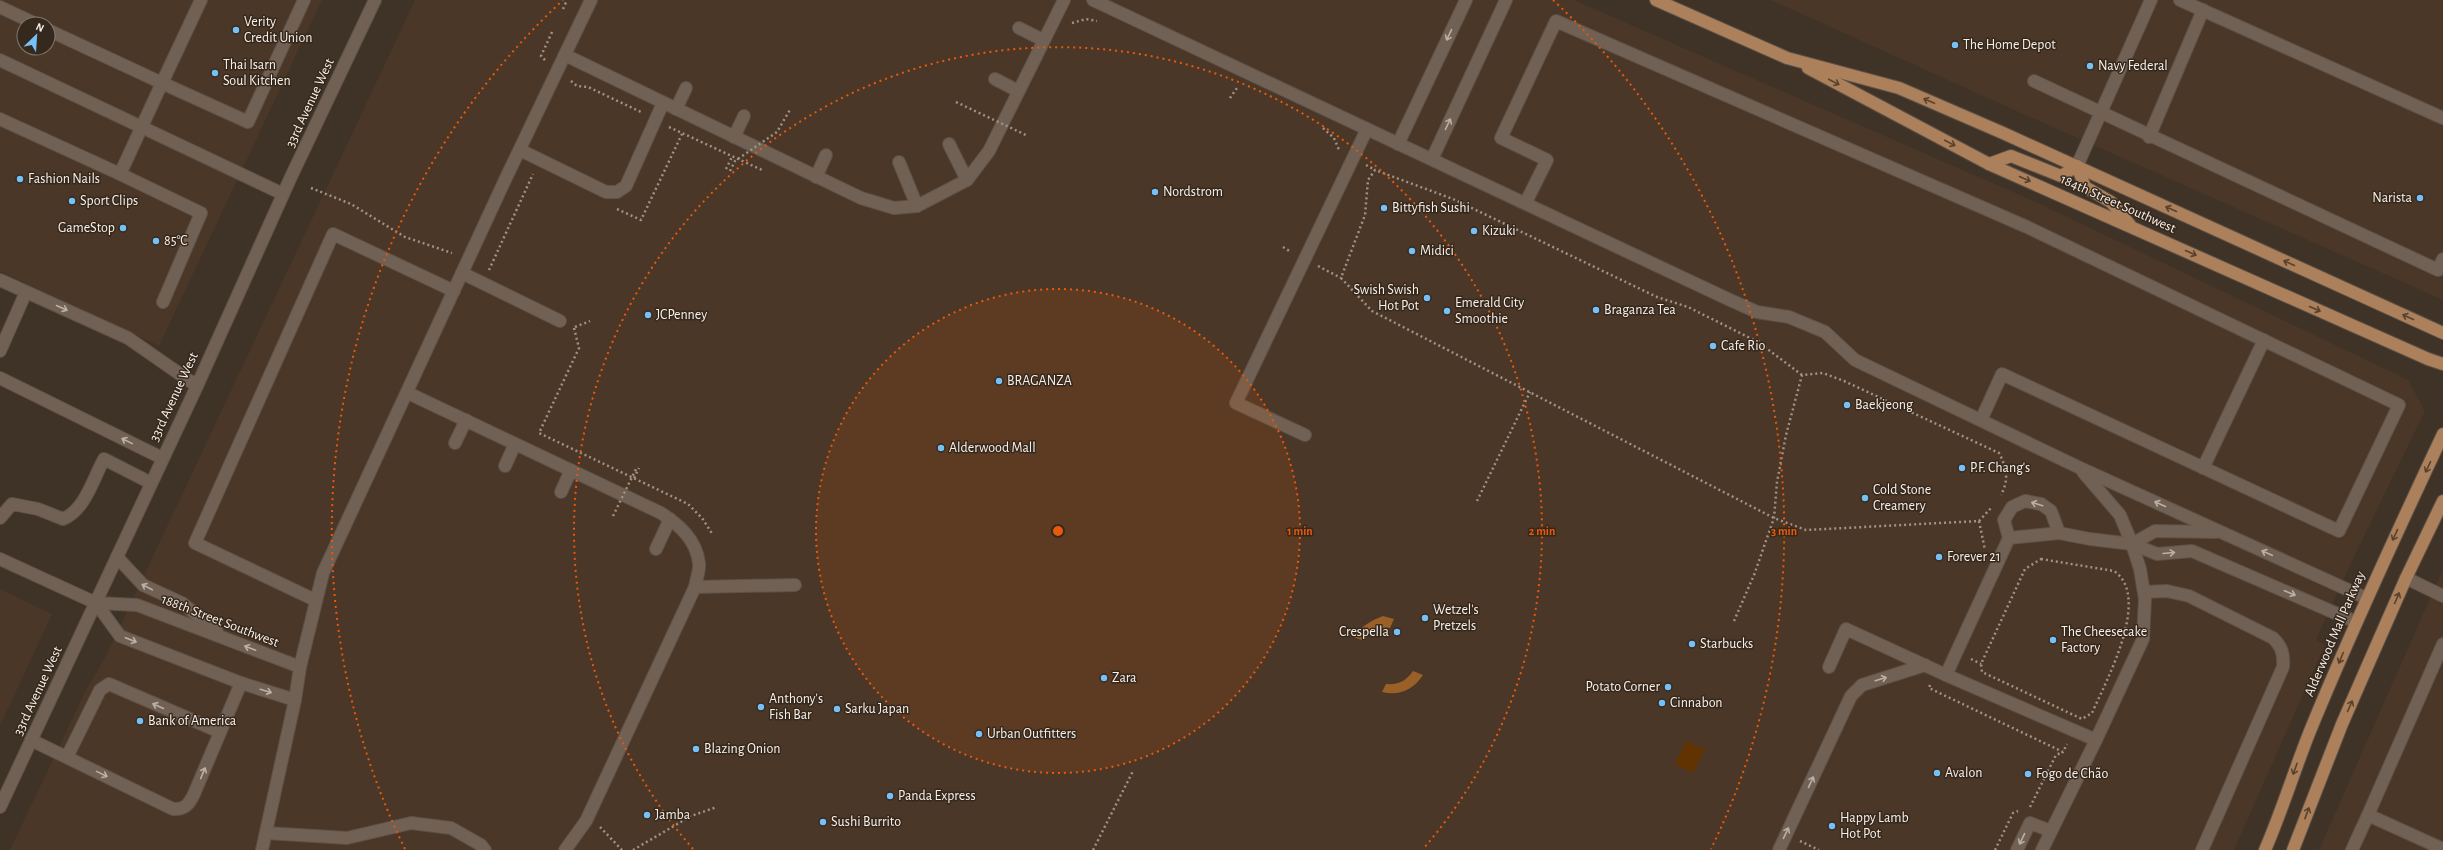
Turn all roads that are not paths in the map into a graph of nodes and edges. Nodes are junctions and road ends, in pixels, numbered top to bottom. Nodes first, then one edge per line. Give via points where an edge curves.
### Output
1 (201, 0) edge
2 (304, 0) edge
3 (375, 0) edge
4 (592, 0) edge
5 (1064, 0) edge
6 (1093, 0) edge
7 (1466, 0) edge
8 (1506, 0) edge
9 (1656, 0) edge
10 (2151, 0) edge
11 (2180, 0) edge
12 (0, 7) edge
13 (2202, 10) junction
14 (19, 16) edge
15 (1019, 28) dead end
16 (56, 34) edge
17 (1043, 40) junction
18 (565, 55) junction
19 (1788, 58) junction
20 (0, 60) edge
21 (995, 79) dead end
22 (2034, 81) dead end
23 (162, 83) junction
24 (686, 88) dead end
25 (1018, 91) junction
26 (663, 103) junction
27 (676, 109) junction
28 (2100, 114) junction
29 (744, 116) dead end
30 (2443, 118) edge
31 (0, 119) edge
32 (141, 127) junction
33 (1367, 129) junction
34 (734, 137) junction
35 (2149, 137) junction
36 (948, 144) dead end
37 (1398, 144) junction
38 (520, 150) junction
39 (826, 155) dead end
40 (1432, 159) junction
41 (899, 162) dead end
42 (1989, 164) junction
43 (2077, 166) junction
44 (120, 174) junction
45 (816, 176) junction
46 (967, 180) junction
47 (283, 194) junction
48 (1526, 202) junction
49 (917, 206) junction
50 (2130, 226) junction
51 (2443, 259) edge
52 (462, 273) junction
53 (0, 280) edge
54 (454, 291) junction
55 (26, 292) junction
56 (163, 302) dead end
57 (560, 321) dead end
58 (2443, 333) edge
59 (2264, 340) junction
60 (0, 351) edge
61 (2443, 364) edge
62 (0, 378) edge
63 (197, 386) junction
64 (408, 393) junction
65 (466, 420) junction
66 (1981, 420) junction
67 (2443, 434) edge
68 (1305, 435) dead end
69 (455, 443) dead end
70 (515, 444) junction
71 (162, 458) junction
72 (505, 466) dead end
73 (2078, 467) junction
74 (2203, 468) junction
75 (571, 470) junction
76 (151, 483) junction
77 (561, 492) dead end
78 (2443, 501) edge
79 (0, 518) edge
80 (670, 519) junction
81 (2221, 532) junction
82 (2059, 533) junction
83 (2009, 538) junction
84 (2132, 544) junction
85 (656, 549) dead end
86 (117, 557) junction
87 (0, 558) edge
88 (2406, 578) junction
89 (795, 585) dead end
90 (695, 587) junction
91 (2144, 592) junction
92 (2443, 596) edge
93 (2366, 598) junction
94 (315, 600) junction
95 (96, 603) junction
96 (2356, 622) junction
97 (226, 639) junction
98 (2443, 644) edge
99 (1925, 665) junction
100 (1829, 666) dead end
101 (300, 667) junction
102 (1946, 675) junction
103 (241, 683) junction
104 (295, 700) junction
105 (220, 732) junction
106 (31, 740) junction
107 (2096, 740) junction
108 (67, 757) junction
109 (0, 807) edge
110 (2368, 815) junction
111 (2051, 830) junction
112 (266, 833) junction
113 (2443, 849) edge
114 (262, 850) edge
115 (485, 850) edge
116 (565, 850) edge
117 (1779, 850) edge
118 (2017, 850) edge
119 (2042, 850) edge
120 (2202, 850) edge
121 (2265, 850) edge
122 (2293, 850) edge
123 (2352, 850) edge

1 - 23 street
2 - 23 street via 248,122
3 - 47 street, 33rd Avenue West
4 - 18 street
5 - 17 street
6 - 33 street
7 -> 37 street
40 -> 8 street
9 - 19 main road, 184th Street Southwest
10 - 28 street
11 - 13 street
12 - 14 street
13 - 30 street
13 - 35 street
15 - 17 street
16 - 23 street
17 - 25 street
18 - 26 street
18 - 38 street
19 -> 42 main road, 184th Street Southwest
43 -> 19 main road, 184th Street Southwest via 1899,88
20 - 32 street
21 - 25 street
22 - 28 street
23 - 32 street
24 - 27 street
25 - 46 street via 989,151
26 - 27 street
26 - 38 street via 626,186 617,192 606,192
27 - 34 street
28 - 35 street
28 - 43 street
29 - 34 street
31 - 44 street
32 - 44 street
32 - 47 street
33 - 37 street
33 - 68 street via 1236,403
34 - 45 street
35 - 51 street via 2438,270
36 - 46 street
37 - 40 street
38 - 52 street
39 - 45 street
40 - 48 street
41 - 49 street
42 - 43 main road via 2011,156 2061,176
42 -> 50 main road, 184th Street Southwest
43 - 50 main road via 2085,187 2111,202
58 -> 43 main road, 184th Street Southwest
44 - 56 street via 201,213
45 - 49 street via 861,198 894,208
46 - 49 street
47 - 63 street, 33rd Avenue West
48 - 59 street via 1547,160 1501,138 1556,21 2027,227
48 - 66 street via 1757,312 1789,317 1825,332 1855,360
50 -> 61 main road, 184th Street Southwest via 2428,360
52 - 54 street
52 - 57 street
53 - 55 street
54 - 64 street
54 - 94 street via 333,234 195,543
55 - 60 street
55 -> 63 street via 128,338
59 - 74 street
59 - 74 street via 2399,404 2339,531
71 -> 62 street
63 - 71 street, 33rd Avenue West
64 - 65 street
64 - 94 street via 336,542 323,572
65 - 69 street
65 - 70 street
66 - 73 street
66 - 74 street via 2002,374
67 -> 93 main road, Alderwood Mall Parkway
70 - 72 street
70 - 75 street
71 - 76 street, 33rd Avenue West
81 -> 73 street
73 - 84 street via 2120,515
75 - 77 street
75 - 80 street
76 - 79 street via 104,459 83,501 72,516 63,519 38,509 12,504
76 - 86 street, 33rd Avenue West
78 - 88 main road
80 - 85 street
80 - 90 street via 681,527 693,544 699,563
81 - 84 street via 2155,531
93 -> 81 street
82 - 83 street
82 -> 83 street via 2051,512 2041,504 2025,501 2012,507 2004,520
82 - 84 street
83 - 102 street
84 - 91 street
84 -> 96 street via 2157,554 2192,551
86 - 95 street, 33rd Avenue West
97 -> 86 street via 182,603 143,585
87 - 95 street, 188th Street Southwest
88 - 92 street
122 -> 88 main road via 2325,764
89 - 90 street
90 - 116 street via 586,821
91 - 107 street via 2143,639
91 - 120 street via 2166,591 2189,596 2273,638 2284,656 2283,667
93 - 96 main road, Alderwood Mall Parkway
94 - 101 street
95 - 97 street, 188th Street Southwest via 137,605
95 -> 103 street, 188th Street Southwest via 120,636
95 - 106 street, 33rd Avenue West
96 -> 121 main road, Alderwood Mall Parkway via 2297,764 2282,811
101 -> 97 street, 188th Street Southwest
98 - 110 street
99 - 100 street via 1846,629
99 - 102 street
117 -> 99 street via 1851,696 1862,685
101 - 104 street
102 - 107 street
103 -> 104 street, 188th Street Southwest
103 - 105 street
104 - 112 street
105 -> 108 street via 110,684 100,690
108 -> 105 street via 173,809 180,809 188,805 194,794
106 - 108 street
106 - 109 street, 33rd Avenue West
107 - 111 street
110 - 113 street
110 - 123 street
111 -> 118 street via 2030,823
111 - 119 street
112 - 114 street
112 - 115 street via 347,838 411,824 451,828 481,845

